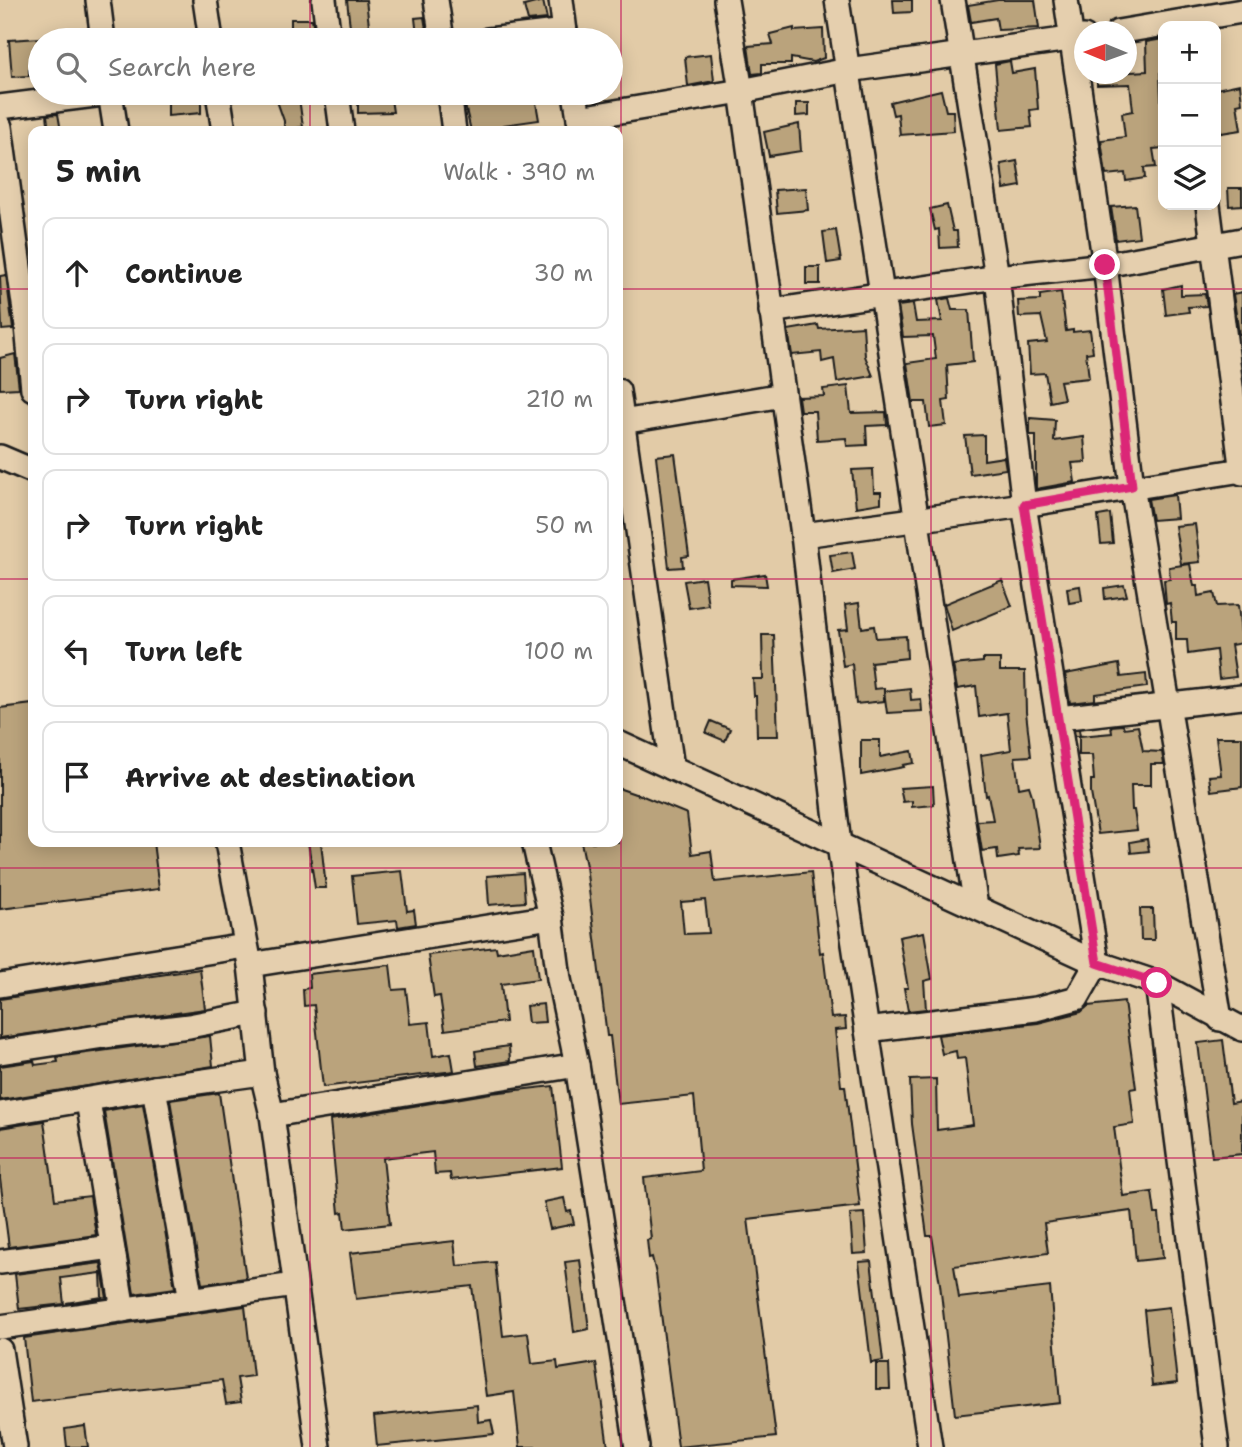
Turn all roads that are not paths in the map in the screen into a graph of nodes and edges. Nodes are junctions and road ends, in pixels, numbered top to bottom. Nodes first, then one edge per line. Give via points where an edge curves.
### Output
1 (98, 0) edge
2 (205, 0) edge
3 (324, 0) edge
4 (436, 0) edge
5 (561, 0) edge
6 (726, 0) edge
7 (837, 0) edge
8 (953, 0) edge
9 (1066, 0) edge
10 (1242, 11) edge
11 (1177, 16) edge
12 (1074, 25) edge
13 (1137, 27) edge
14 (102, 28) edge
15 (209, 28) edge
16 (328, 28) edge
17 (440, 28) edge
18 (565, 28) edge
19 (1074, 39) edge
20 (962, 53) junction
21 (848, 70) junction
22 (1083, 84) edge
23 (741, 91) junction
24 (28, 103) edge
25 (112, 105) edge
26 (220, 105) edge
27 (339, 105) edge
28 (451, 105) edge
29 (577, 105) edge
30 (0, 107) edge
31 (580, 124) edge
32 (115, 126) edge
33 (223, 126) edge
34 (341, 126) edge
35 (453, 126) edge
36 (1, 137) edge
37 (1209, 210) edge
38 (1242, 240) edge
39 (1215, 245) junction
40 (1105, 265) junction
41 (997, 277) junction
42 (880, 294) junction
43 (771, 311) junction
44 (28, 313) edge
45 (783, 395) junction
46 (623, 422) edge
47 (623, 429) edge
48 (0, 457) edge
49 (28, 469) edge
50 (1242, 471) edge
51 (1132, 486) junction
52 (1024, 505) junction
53 (917, 519) junction
54 (803, 535) junction
55 (1242, 697) edge
56 (1168, 706) junction
57 (1059, 718) junction
58 (623, 745) edge
59 (672, 768) junction
60 (839, 845) junction
61 (228, 847) edge
62 (535, 847) edge
63 (976, 907) junction
64 (551, 917) junction
65 (248, 956) junction
66 (1097, 963) junction
67 (1157, 983) junction
68 (0, 985) edge
69 (256, 1013) junction
70 (1220, 1019) junction
71 (1242, 1029) edge
72 (867, 1030) junction
73 (0, 1052) edge
74 (577, 1065) junction
75 (262, 1073) junction
76 (155, 1088) junction
77 (88, 1101) junction
78 (0, 1115) edge
79 (272, 1115) junction
80 (112, 1247) junction
81 (0, 1262) edge
82 (295, 1285) junction
83 (191, 1300) junction
84 (123, 1310) junction
85 (0, 1327) edge
86 (0, 1350) edge
87 (1211, 1446) edge
88 (15, 1447) edge
89 (318, 1447) edge
90 (636, 1447) edge
91 (929, 1447) edge

1 - 14 street
2 - 15 street
3 - 16 street
4 - 17 street
5 - 18 street
6 - 23 street
7 - 21 street
8 - 20 street
9 - 12 street
10 - 11 street
11 - 13 street
19 - 20 street
20 - 21 street
20 - 41 street
21 - 23 street
21 - 42 street
22 - 40 street
23 - 31 street
23 - 43 street
24 - 30 street
25 - 32 street
26 - 33 street
27 - 34 street
28 - 35 street
29 - 31 street
36 - 44 street
37 - 39 street
38 - 39 street
39 - 40 street
39 - 50 street
40 - 41 street
40 - 51 street
41 - 42 street
41 - 52 street
42 - 43 street
42 - 53 street
43 - 45 street
45 - 46 street
45 - 54 street
47 - 59 street
48 - 49 street
50 - 51 street
51 - 52 street
51 - 56 street
52 - 53 street
52 - 57 street
53 - 54 street
53 - 63 street
54 - 60 street
55 - 56 street
56 - 57 street
56 - 70 street
57 - 66 street
58 - 59 street
59 - 60 street
60 - 63 street
60 - 72 street
61 - 65 street
62 - 64 street
63 - 66 street
64 - 65 street
64 - 74 street
65 - 68 street
65 - 69 street
66 - 67 street
66 - 72 street via 1077,998 1035,1009
67 - 70 street
67 - 87 street
69 - 73 street
69 - 75 street
70 - 71 street
72 - 91 street
74 - 79 street
74 - 90 street
75 - 76 street
75 - 79 street
76 - 77 street
76 - 83 street
77 - 78 street
77 - 80 street
79 - 82 street
80 - 81 street
80 - 84 street
82 - 83 street
82 - 89 street
83 - 84 street
84 - 85 street
86 - 88 street

